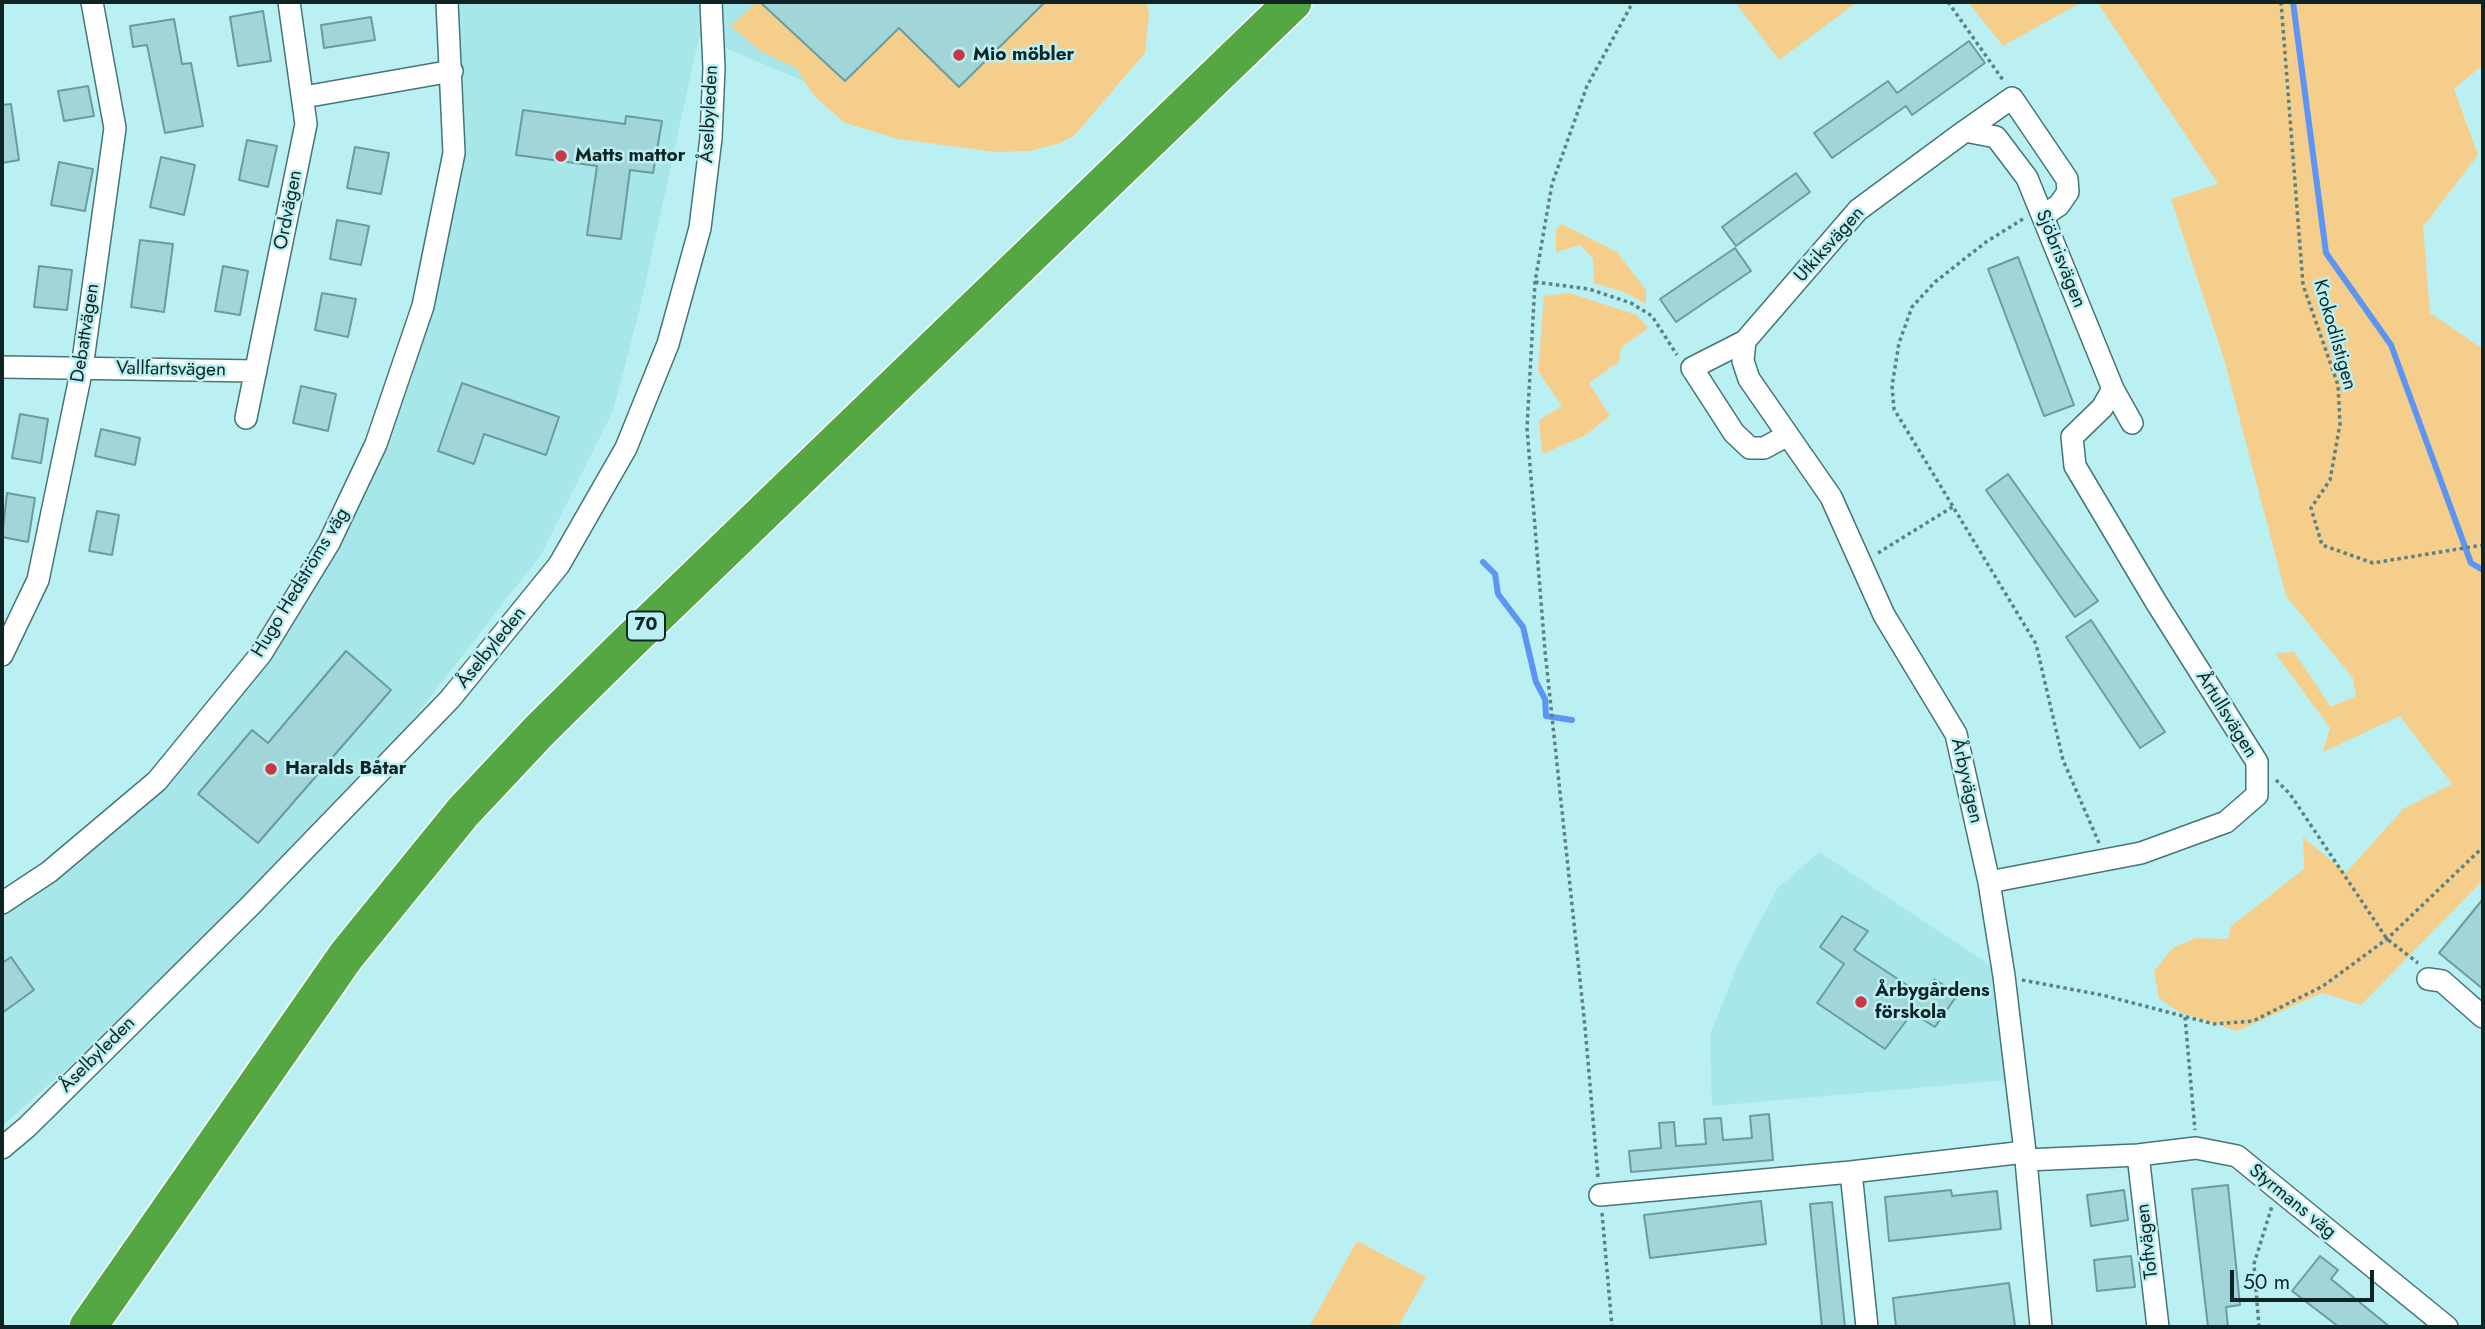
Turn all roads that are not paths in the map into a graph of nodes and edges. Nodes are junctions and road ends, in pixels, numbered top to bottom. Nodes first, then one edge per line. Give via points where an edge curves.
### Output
1 (92, 2) edge
2 (289, 2) edge
3 (447, 2) edge
4 (711, 2) edge
5 (1259, 2) edge
6 (1293, 2) edge
7 (452, 71) junction
8 (304, 97) junction
9 (1965, 131) junction
10 (2041, 212) junction
11 (1745, 341) junction
12 (2, 367) edge
13 (82, 368) junction
14 (256, 371) junction
15 (2113, 389) junction
16 (246, 418) dead end
17 (2132, 423) dead end
18 (1788, 436) junction
19 (2, 655) edge
20 (1989, 882) junction
21 (2, 903) edge
22 (2435, 980) road end
23 (2483, 1017) edge
24 (2, 1148) edge
25 (2138, 1155) junction
26 (2026, 1156) junction
27 (1851, 1172) junction
28 (1600, 1195) road end
29 (60, 1327) edge
30 (88, 1327) edge
31 (1867, 1327) edge
32 (2041, 1327) edge
33 (2158, 1327) edge
34 (2447, 1327) edge

1 - 13 street, Debattvägen via 115,128
2 - 8 street, Ordvägen
3 - 7 street, Hugo Hedströms väg
4 - 24 street, Åselbyleden via 711,138 700,228 668,344 626,448 559,565 450,699 251,905
5 - 29 highway, 70 via 614,625 448,794 324,946
6 - 30 highway, 70 via 624,647 463,812 346,956
7 - 8 street
7 - 21 street, Hugo Hedströms väg via 454,153 422,306 376,444 329,543 261,654 157,781 49,872
8 - 14 street, Ordvägen via 306,124
9 - 10 street, Sjöbrisvägen via 1996,137 2027,178
9 - 10 street, Utkiksvägen via 2012,98 2067,179 2068,192 2059,205
9 - 11 street, Utkiksvägen via 1858,210
10 - 15 street, Sjöbrisvägen
11 - 18 street, Årbyvägen via 1743,361 1749,379
11 - 18 street via 1692,368 1734,433 1749,448 1764,448
12 - 13 street, Vallfartsvägen
13 - 14 street, Vallfartsvägen
13 - 19 street, Debattvägen via 38,580
14 - 16 street, Ordvägen
15 - 17 street, Sjöbrisvägen
15 - 20 street, Årtullsvägen via 2102,408 2072,437 2075,466 2257,762 2257,795 2226,822 2141,853
18 - 20 street, Årbyvägen via 1831,497 1884,615 1956,734
20 - 26 street, Årbyvägen
22 - 23 street
25 - 26 street, Styrmans väg
25 - 33 street, Toftvägen
25 - 34 street, Styrmans väg via 2196,1148 2237,1156
26 - 27 street
26 - 32 street, Årbyvägen
27 - 28 street
27 - 31 street

